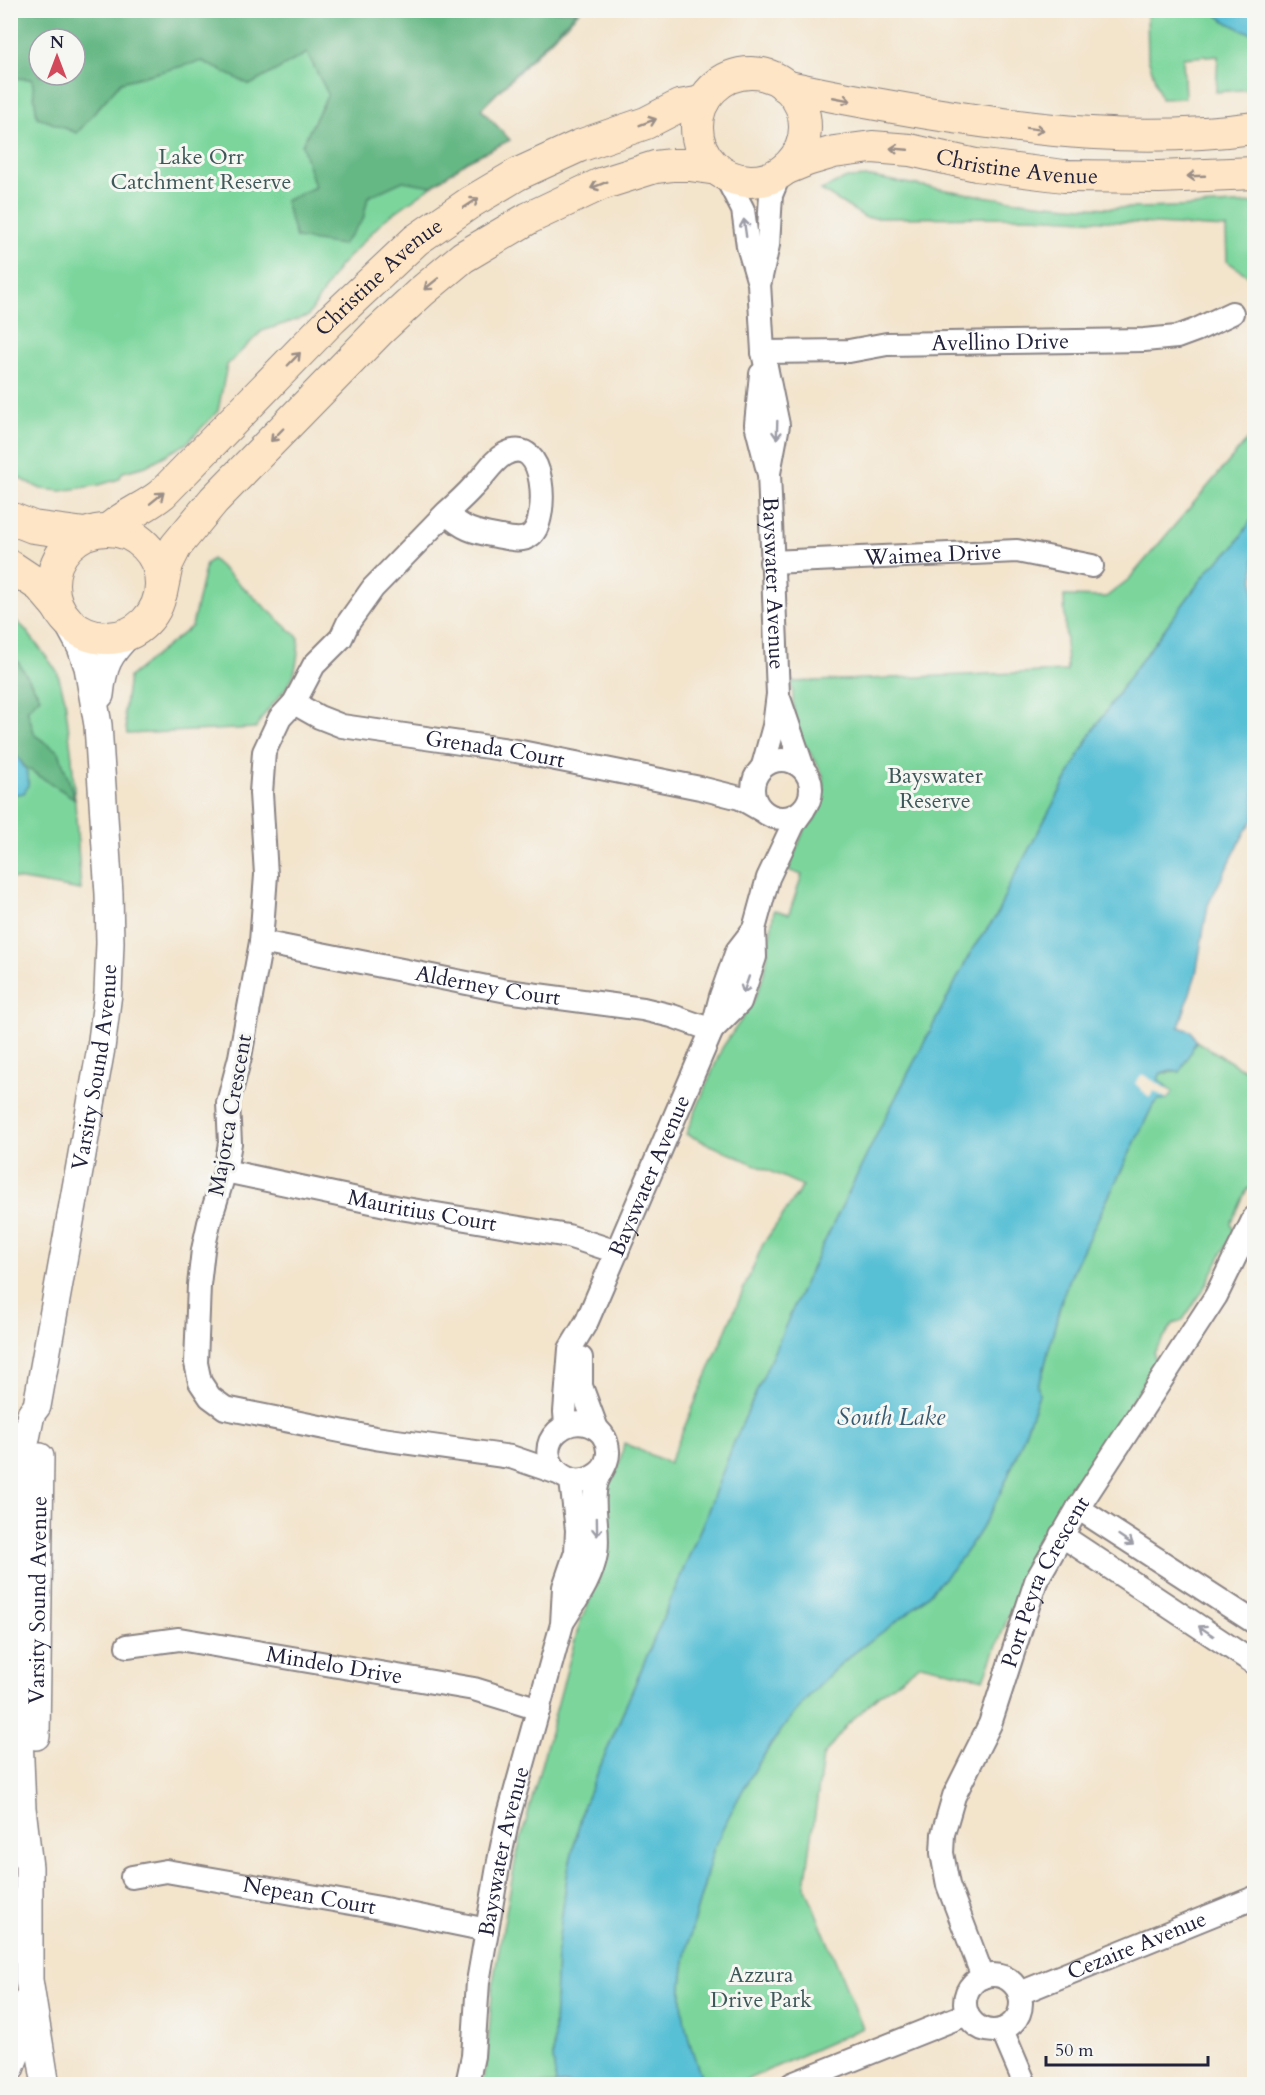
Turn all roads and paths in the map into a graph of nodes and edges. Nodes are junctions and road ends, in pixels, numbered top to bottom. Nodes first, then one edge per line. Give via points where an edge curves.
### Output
1 (785, 86) junction
2 (703, 102) junction
3 (1254, 128) edge
4 (782, 171) junction
5 (721, 172) junction
6 (1254, 172) edge
7 (759, 283) junction
8 (1232, 313) dead end
9 (764, 352) junction
10 (446, 513) junction
11 (10, 518) edge
12 (97, 532) junction
13 (771, 562) junction
14 (10, 566) edge
15 (1092, 566) dead end
16 (161, 593) junction
17 (63, 615) junction
18 (129, 634) junction
19 (778, 694) junction
20 (294, 703) junction
21 (98, 725) junction
22 (762, 767) junction
23 (803, 768) junction
24 (700, 788) junction
25 (804, 809) junction
26 (766, 813) junction
27 (768, 878) junction
28 (261, 942) junction
29 (712, 1030) junction
30 (225, 1171) junction
31 (1254, 1218) edge
32 (617, 1252) junction
33 (587, 1321) junction
34 (566, 1425) junction
35 (597, 1429) junction
36 (550, 1443) junction
37 (511, 1457) junction
38 (603, 1469) junction
39 (564, 1477) junction
40 (1078, 1508) junction
41 (1061, 1535) junction
42 (17, 1603) edge
43 (1254, 1622) edge
44 (562, 1624) junction
45 (127, 1646) dead end
46 (1254, 1664) edge
47 (539, 1709) junction
48 (132, 1877) dead end
49 (1254, 1898) edge
50 (487, 1929) junction
51 (983, 1977) junction
52 (29, 1980) junction
53 (1020, 1993) junction
54 (967, 2014) junction
55 (1002, 2030) junction
56 (10, 2068) edge
57 (10, 2082) edge
58 (49, 2082) edge
59 (467, 2085) edge
60 (792, 2085) edge
61 (1025, 2085) edge

1 - 2 main road, Christine Avenue via 758,74 739,75 721,82
1 -> 3 main road, Christine Avenue via 846,100 1046,130 1126,136 1193,135
1 - 4 main road via 796,97 805,128 795,158
2 - 5 main road via 697,120 698,138 704,155
12 -> 2 main road, Christine Avenue via 162,494 332,319 416,240 518,174 680,106
4 - 5 main road, Christine Avenue via 753,181
6 -> 4 main road, Christine Avenue via 1064,176 872,147 834,152
4 - 7 street, Bayswater Avenue via 771,195 768,245
7 -> 5 street, Bayswater Avenue via 743,210
5 -> 16 main road, Christine Avenue via 672,165 600,184 463,257 379,331 214,500 176,546 167,564
7 - 9 street, Bayswater Avenue
8 - 9 street, Avellino Drive via 1177,337 1144,340 887,344 849,351
9 - 13 street, Bayswater Avenue via 756,424 769,473
10 - 10 street, Majorca Crescent via 507,453 522,451 533,457 540,482 541,515 531,536 521,539 475,532
10 - 20 street, Majorca Crescent via 373,588 341,638 314,665
11 - 12 main road via 33,527
12 - 16 main road via 127,534 143,543 161,575
12 - 17 main road via 68,546 58,559 52,591
13 - 15 street, Waimea Drive via 1017,551
13 - 19 street, Bayswater Avenue
14 - 17 main road via 40,586
16 - 18 main road via 155,610
17 - 18 main road via 81,633 97,638
17 - 21 street, Varsity Sound Avenue via 88,667
18 - 21 street, Varsity Sound Avenue via 112,650 104,666
19 - 22 street, Bayswater Avenue
19 - 23 street, Bayswater Avenue
20 - 24 street, Grenada Court via 342,726 516,751
20 - 28 street, Majorca Crescent via 280,718 264,752 261,794 266,875
21 - 42 street, Varsity Sound Avenue via 109,894 108,993 37,1406 43,1418 38,1504
22 - 23 street via 779,759
22 - 24 street, Grenada Court via 736,781
22 - 26 street, Bayswater Avenue via 752,785 756,803
23 - 25 street, Bayswater Avenue via 811,784
24 - 26 street, Grenada Court via 740,798
25 - 26 street via 788,818
25 - 27 street, Bayswater Avenue
26 - 27 street, Bayswater Avenue via 771,844
27 - 29 street, Bayswater Avenue via 754,929 737,951
28 - 29 street, Alderney Court via 507,991 643,1009
28 - 30 street, Majorca Crescent via 228,1103 230,1143
29 - 32 street, Bayswater Avenue
30 - 32 street, Mauritius Court via 400,1208 568,1236
30 - 37 street, Majorca Crescent via 203,1250 200,1285 196,1363 200,1382 210,1397 225,1408 247,1413 375,1438
31 - 40 street, Port Peyra Crescent via 1216,1296
32 - 33 street, Bayswater Avenue
33 - 34 street, Bayswater Avenue via 570,1349
33 - 35 street, Bayswater Avenue via 581,1353 582,1386
34 - 35 street via 576,1422
34 - 36 street
35 - 38 street, Bayswater Avenue via 607,1443
36 - 37 street, Majorca Crescent
36 - 39 street, Bayswater Avenue via 551,1464
37 - 39 street, Majorca Crescent
38 - 39 street via 588,1480
38 -> 44 street, Bayswater Avenue via 596,1485 596,1554 590,1575
39 - 44 street, Bayswater Avenue via 577,1530 576,1552 564,1587
40 - 41 street, Port Peyra Crescent
40 -> 43 street
46 -> 41 street
41 - 51 street, Port Peyra Crescent via 1036,1581 990,1724 954,1796 943,1834 948,1885
42 - 52 street, Varsity Sound Avenue via 35,1810 29,1867
44 - 47 street, Bayswater Avenue
45 - 47 street, Mindelo Drive via 180,1638 474,1689
47 - 50 street, Bayswater Avenue via 508,1818
48 - 50 street, Nepean Court via 166,1871
49 - 53 street, Cezaire Avenue
50 - 59 street, Bayswater Avenue
51 - 53 street via 1004,1977
51 - 54 street via 972,1984 966,1995
52 - 56 street, Varsity Sound Avenue via 18,2051
52 - 58 street, Varsity Sound Avenue
53 - 55 street via 1019,2015
54 - 55 street via 981,2029
54 - 60 street
55 - 61 street
57 - 58 street via 34,2076

